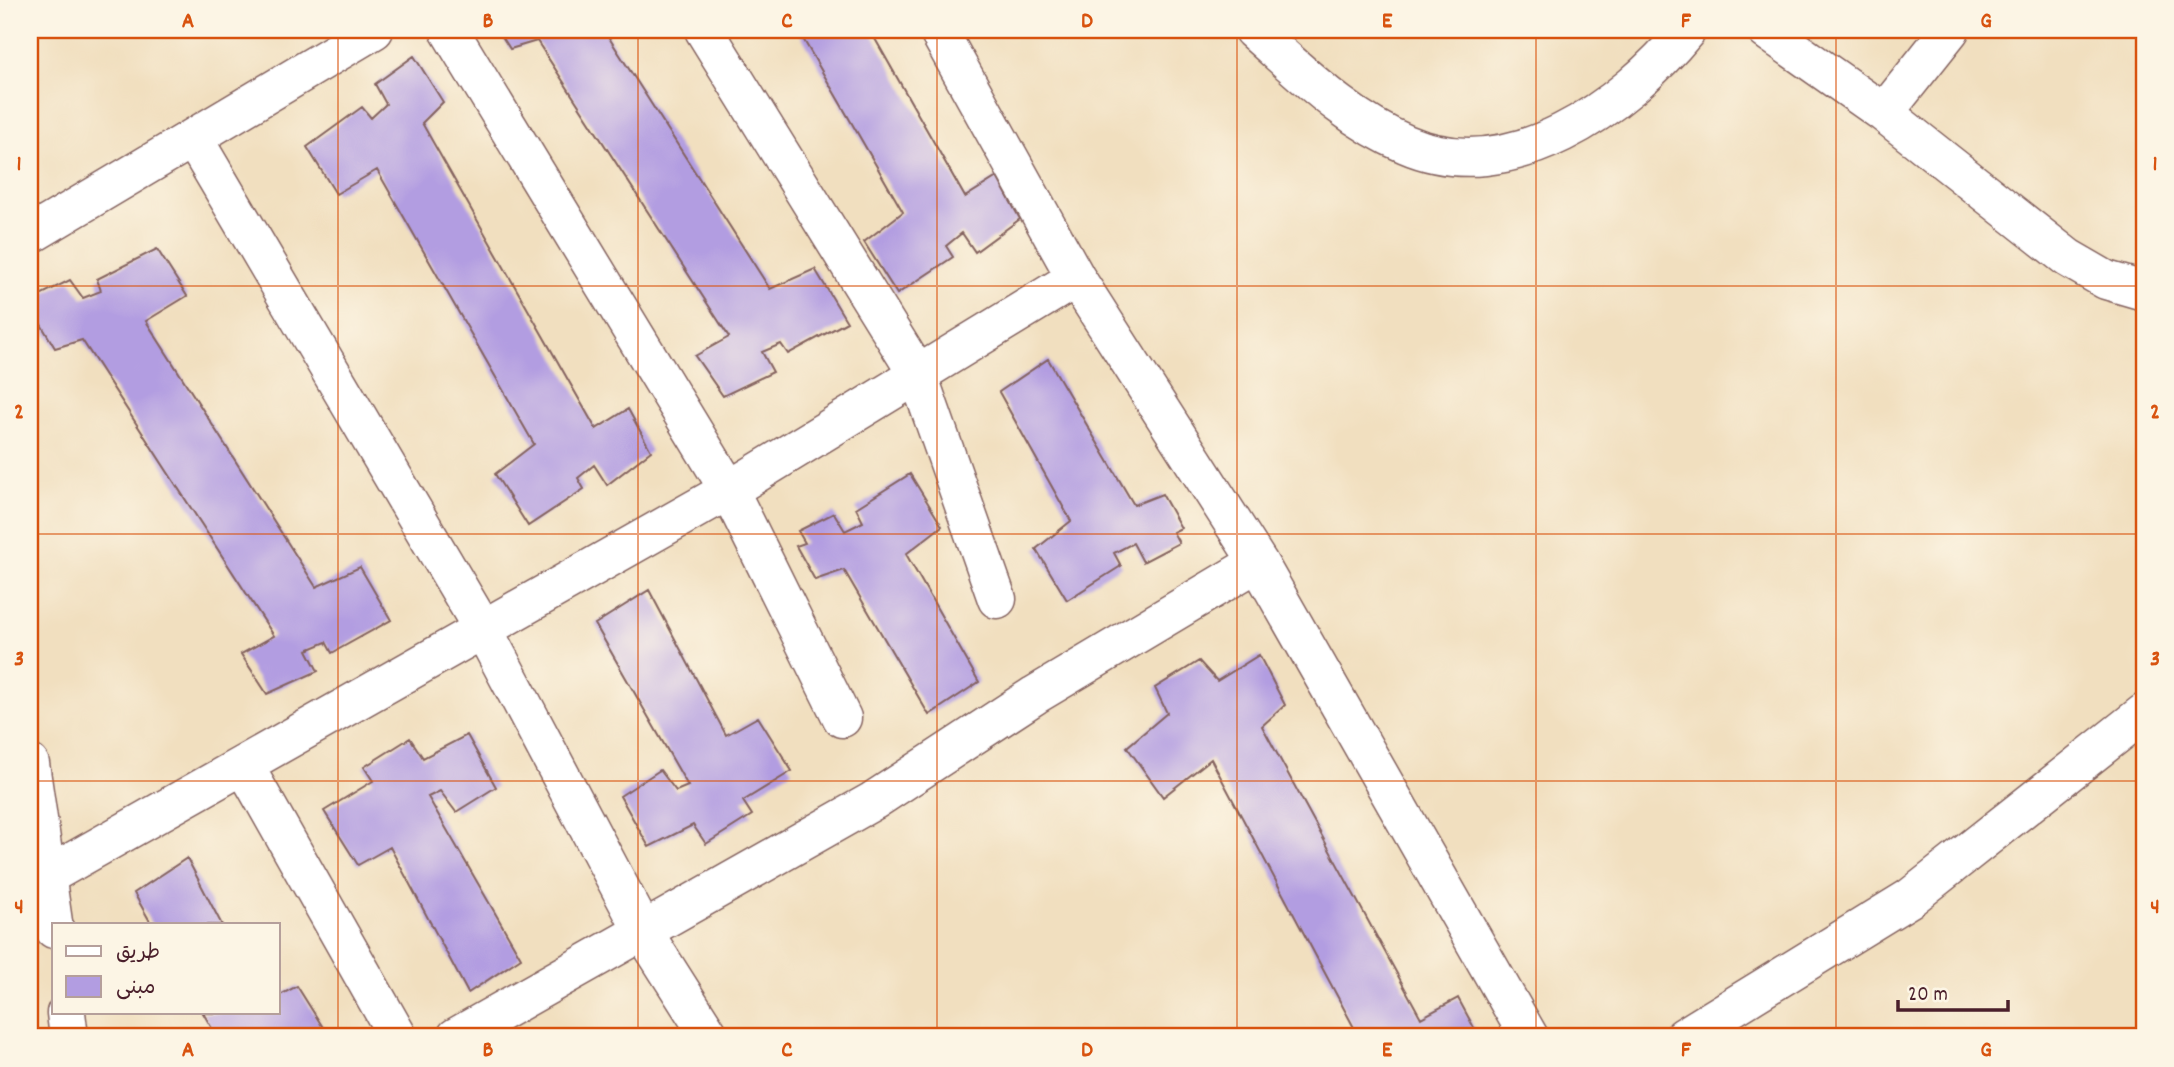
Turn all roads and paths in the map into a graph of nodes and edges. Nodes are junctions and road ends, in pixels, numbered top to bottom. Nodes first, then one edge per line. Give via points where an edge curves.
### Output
1 (374, 30) edge
2 (449, 30) edge
3 (704, 30) edge
4 (938, 30) edge
5 (1253, 30) edge
6 (1687, 30) edge
7 (1766, 30) edge
8 (1950, 30) edge
9 (1884, 113) junction
10 (193, 138) junction
11 (30, 235) edge
12 (1076, 278) junction
13 (2144, 291) edge
14 (918, 375) junction
15 (729, 490) junction
16 (1258, 562) junction
17 (997, 599) dead end
18 (484, 631) junction
19 (2144, 713) edge
20 (842, 718) dead end
21 (30, 764) edge
22 (245, 767) junction
23 (47, 876) junction
24 (53, 923) edge
25 (644, 933) junction
26 (66, 1014) edge
27 (69, 1037) edge
28 (398, 1037) edge
29 (456, 1037) edge
30 (710, 1037) edge
31 (1529, 1037) edge
32 (1684, 1037) edge

1 - 10 street
2 - 15 street
3 - 14 street
4 - 12 street
5 - 6 street via 1346,111 1407,145 1454,155 1504,154 1553,138 1606,107 1658,65
7 - 9 street
8 - 9 street
9 - 13 street via 2068,258 2106,280
10 - 11 street
10 - 18 street
12 - 14 street
12 - 16 street
14 - 15 street
14 - 17 street
15 - 18 street
15 - 20 street
16 - 25 street via 1035,695 873,801
16 - 31 street
18 - 22 street
18 - 25 street
19 - 32 street via 1910,898
21 - 23 street
22 - 23 street
22 - 28 street
23 - 24 street
25 - 29 street
25 - 30 street
26 - 27 street

